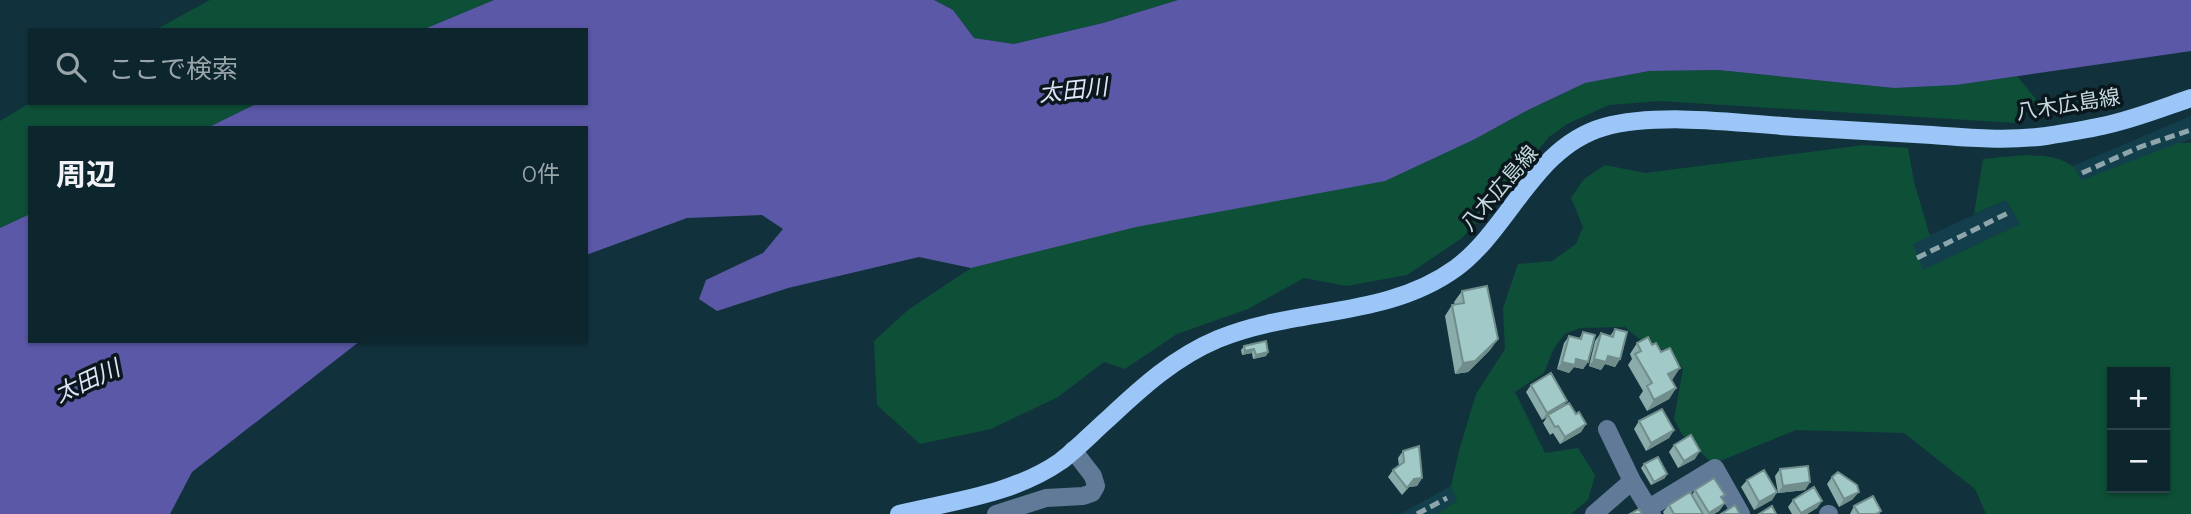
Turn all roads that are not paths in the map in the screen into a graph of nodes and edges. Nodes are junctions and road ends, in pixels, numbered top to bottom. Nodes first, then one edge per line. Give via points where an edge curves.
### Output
1 (2191, 99) edge
2 (1607, 429) dead end
3 (1073, 450) junction
4 (1632, 481) junction
5 (1650, 511) edge
6 (899, 514) edge
7 (996, 514) edge
8 (1594, 514) edge
9 (1741, 514) edge

1 - 3 main road, 八木広島線 via 2104,126 2042,136 1978,138 1709,121 1639,120 1601,128 1544,166 1487,238 1457,267 1429,285 1375,304 1245,330 1189,352 1151,379
2 - 4 street
3 - 6 main road, 八木広島線 via 1026,481
3 - 7 street via 1093,475 1096,486 1092,494 1046,498
4 - 5 street
4 - 8 street
5 - 9 street via 1715,468

